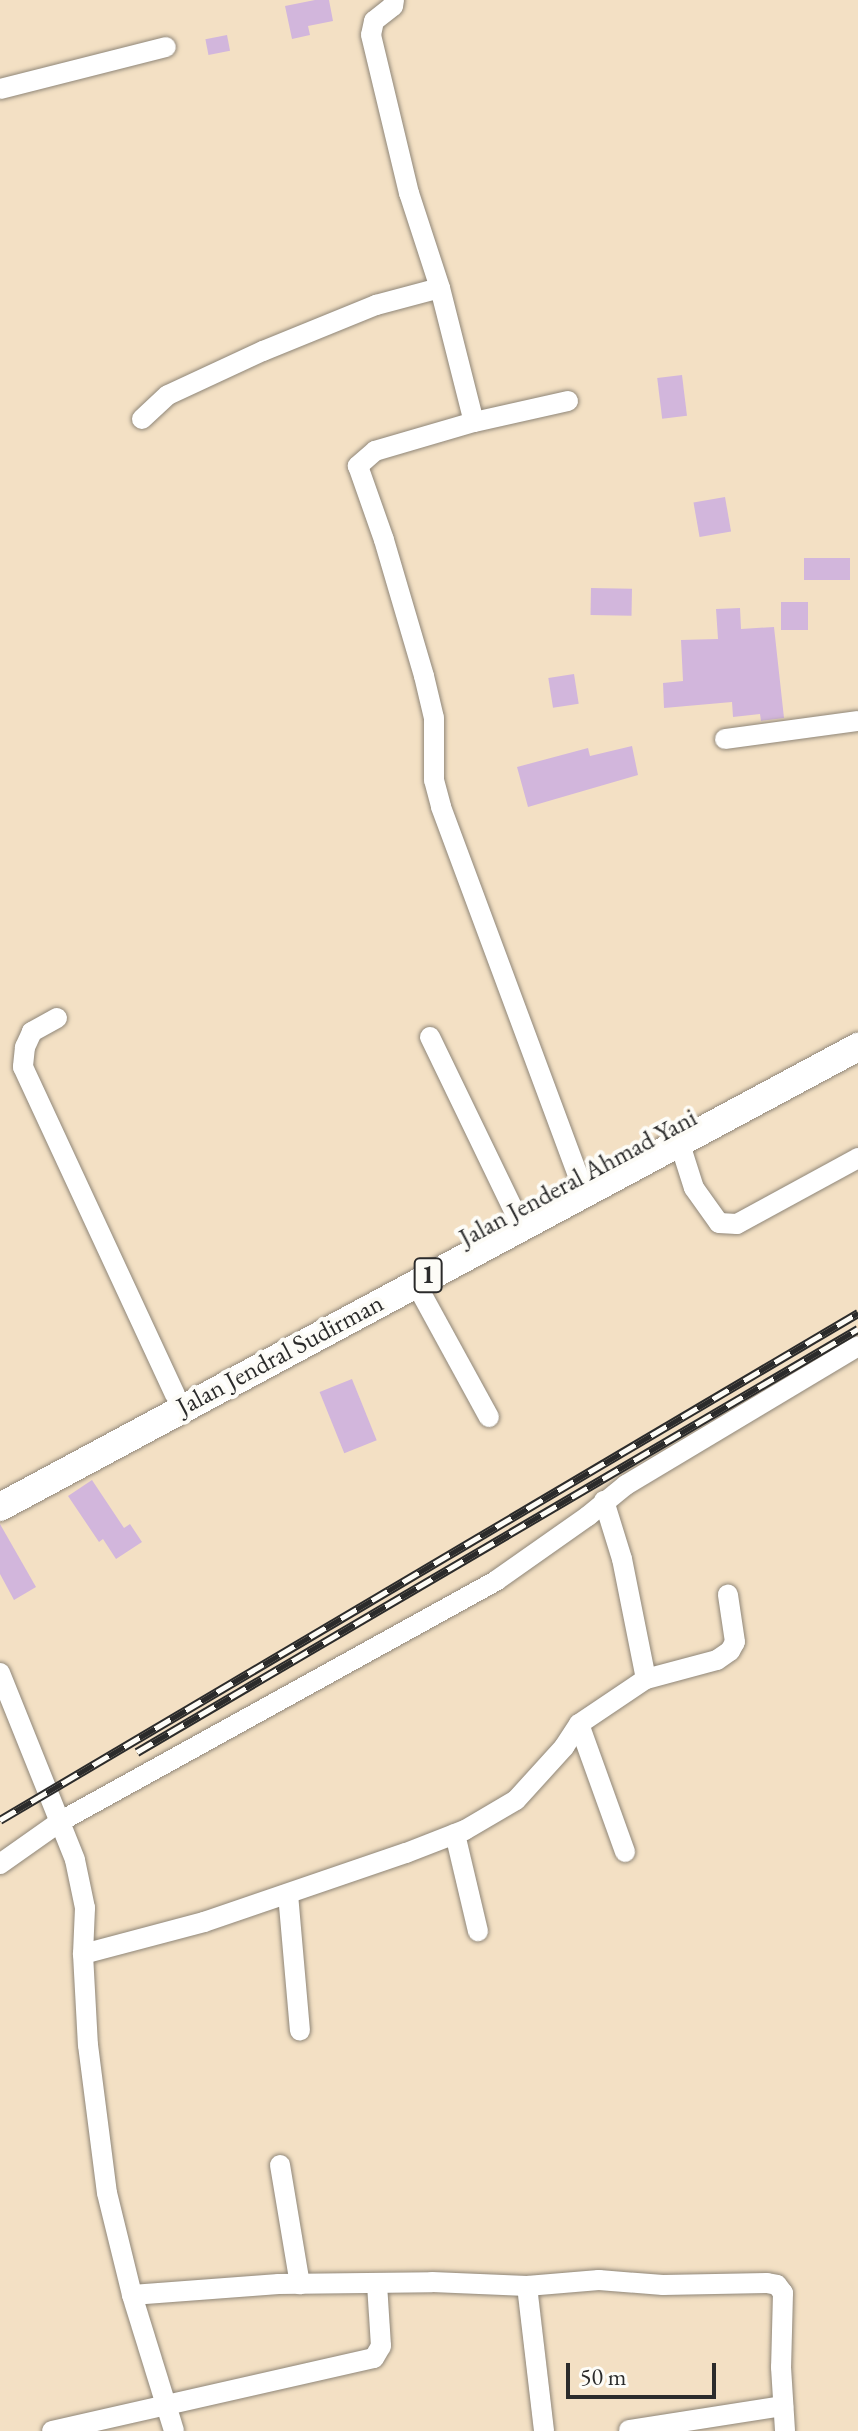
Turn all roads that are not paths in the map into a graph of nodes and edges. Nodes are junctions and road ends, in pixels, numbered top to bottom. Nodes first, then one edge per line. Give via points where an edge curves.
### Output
1 (394, 0) edge
2 (166, 47) dead end
3 (0, 89) edge
4 (440, 288) junction
5 (568, 401) dead end
6 (142, 419) dead end
7 (474, 422) junction
8 (858, 721) edge
9 (725, 739) dead end
10 (57, 1018) dead end
11 (858, 1027) edge
12 (430, 1037) dead end
13 (858, 1047) edge
14 (679, 1141) junction
15 (858, 1158) edge
16 (579, 1178) junction
17 (515, 1213) junction
18 (415, 1282) junction
19 (858, 1346) edge
20 (175, 1394) junction
21 (489, 1417) dead end
22 (0, 1487) edge
23 (604, 1501) junction
24 (0, 1507) edge
25 (728, 1595) dead end
26 (0, 1673) edge
27 (646, 1679) junction
28 (579, 1724) junction
29 (61, 1821) junction
30 (455, 1834) junction
31 (625, 1852) dead end
32 (0, 1864) edge
33 (288, 1894) junction
34 (478, 1931) dead end
35 (83, 1954) junction
36 (300, 2030) dead end
37 (280, 2165) dead end
38 (300, 2284) junction
39 (377, 2284) junction
40 (527, 2286) junction
41 (132, 2295) junction
42 (164, 2405) junction
43 (783, 2406) junction
44 (666, 2427) edge
45 (629, 2430) edge
46 (52, 2431) edge
47 (174, 2431) edge
48 (544, 2431) edge
49 (785, 2431) edge

1 - 4 street via 374,21 371,35 409,193
2 - 3 street
4 - 6 street via 376,305 263,351 168,395
4 - 7 street
5 - 7 street
7 - 16 street via 375,451 358,466 424,676 434,718 434,780 441,807
8 - 9 street
10 - 20 street via 32,1032 23,1067
11 - 16 highway, Jalan Jenderal Ahmad Yani / 1
12 - 17 street
13 - 14 highway, Jalan Jendral Sudirman / 1
14 - 15 street via 694,1188 719,1223 737,1224
14 - 18 highway, Jalan Jendral Sudirman / 1
16 - 17 highway, Jalan Jenderal Ahmad Yani / 1
17 - 20 highway, Jalan Jenderal Ahmad Yani / 1
18 - 21 street
18 - 24 highway, Jalan Jendral Sudirman / 1
19 - 23 street
20 - 22 highway, Jalan Jenderal Ahmad Yani / 1
23 - 27 street via 622,1559
23 - 29 street via 497,1580
25 - 27 street via 735,1642 730,1651 717,1660
26 - 29 street
27 - 28 street
28 - 30 street via 516,1800
28 - 31 street
29 - 32 street
29 - 35 street via 85,1908
30 - 33 street
30 - 34 street
33 - 35 street
33 - 36 street
35 - 41 street via 96,2123
37 - 38 street
38 - 39 street
38 - 41 street
39 - 40 street
39 - 42 street via 381,2346 374,2358
40 - 43 street via 599,2280 777,2285 783,2293
40 - 48 street
41 - 42 street
42 - 46 street
42 - 47 street
43 - 44 street
43 - 49 street
44 - 45 street

